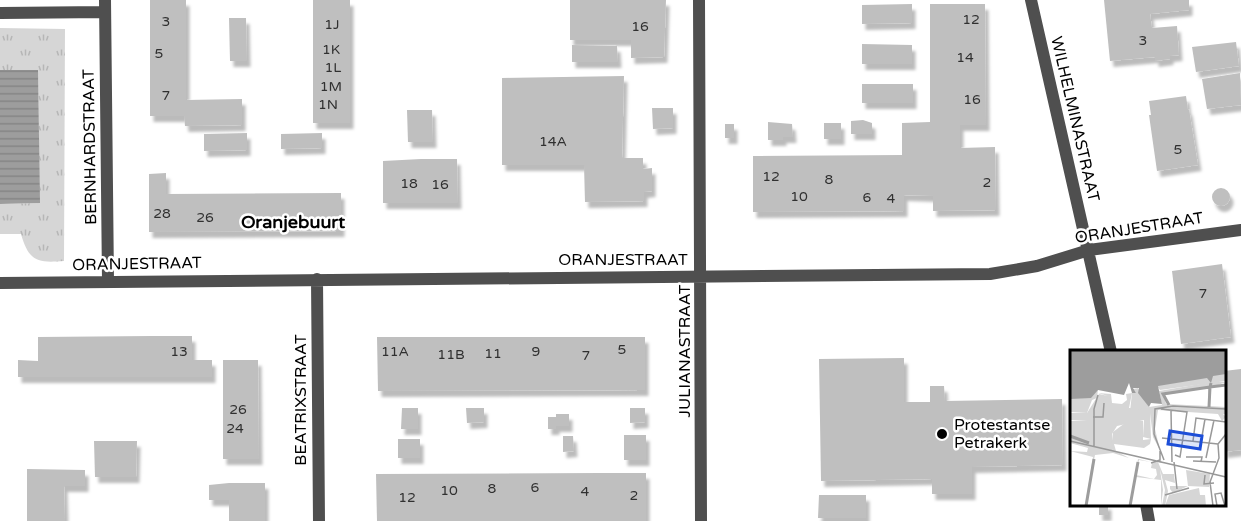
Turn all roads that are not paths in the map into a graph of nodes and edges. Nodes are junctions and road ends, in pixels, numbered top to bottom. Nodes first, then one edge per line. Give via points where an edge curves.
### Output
1 (699, 0) edge
2 (1031, 0) edge
3 (105, 6) edge
4 (0, 13) edge
5 (1241, 230) edge
6 (1089, 250) junction
7 (701, 276) junction
8 (317, 279) junction
9 (108, 281) junction
10 (0, 283) edge
11 (1111, 350) edge
12 (1146, 506) edge
13 (319, 521) edge
14 (701, 521) edge
15 (1149, 521) edge

1 - 7 street, JULIANASTRAAT
2 - 6 street, WILHELMINASTRAAT
3 - 4 street, BERNHARDSTRAAT
3 - 9 street, BERNHARDSTRAAT
5 - 6 street, ORANJESTRAAT
6 - 7 street, ORANJESTRAAT via 1037,266 990,274
6 - 11 street, WILHELMINASTRAAT
7 - 8 street, ORANJESTRAAT
7 - 14 street, JULIANASTRAAT
8 - 9 street, ORANJESTRAAT
8 - 13 street, BEATRIXSTRAAT
9 - 10 street, ORANJESTRAAT
12 - 15 street

